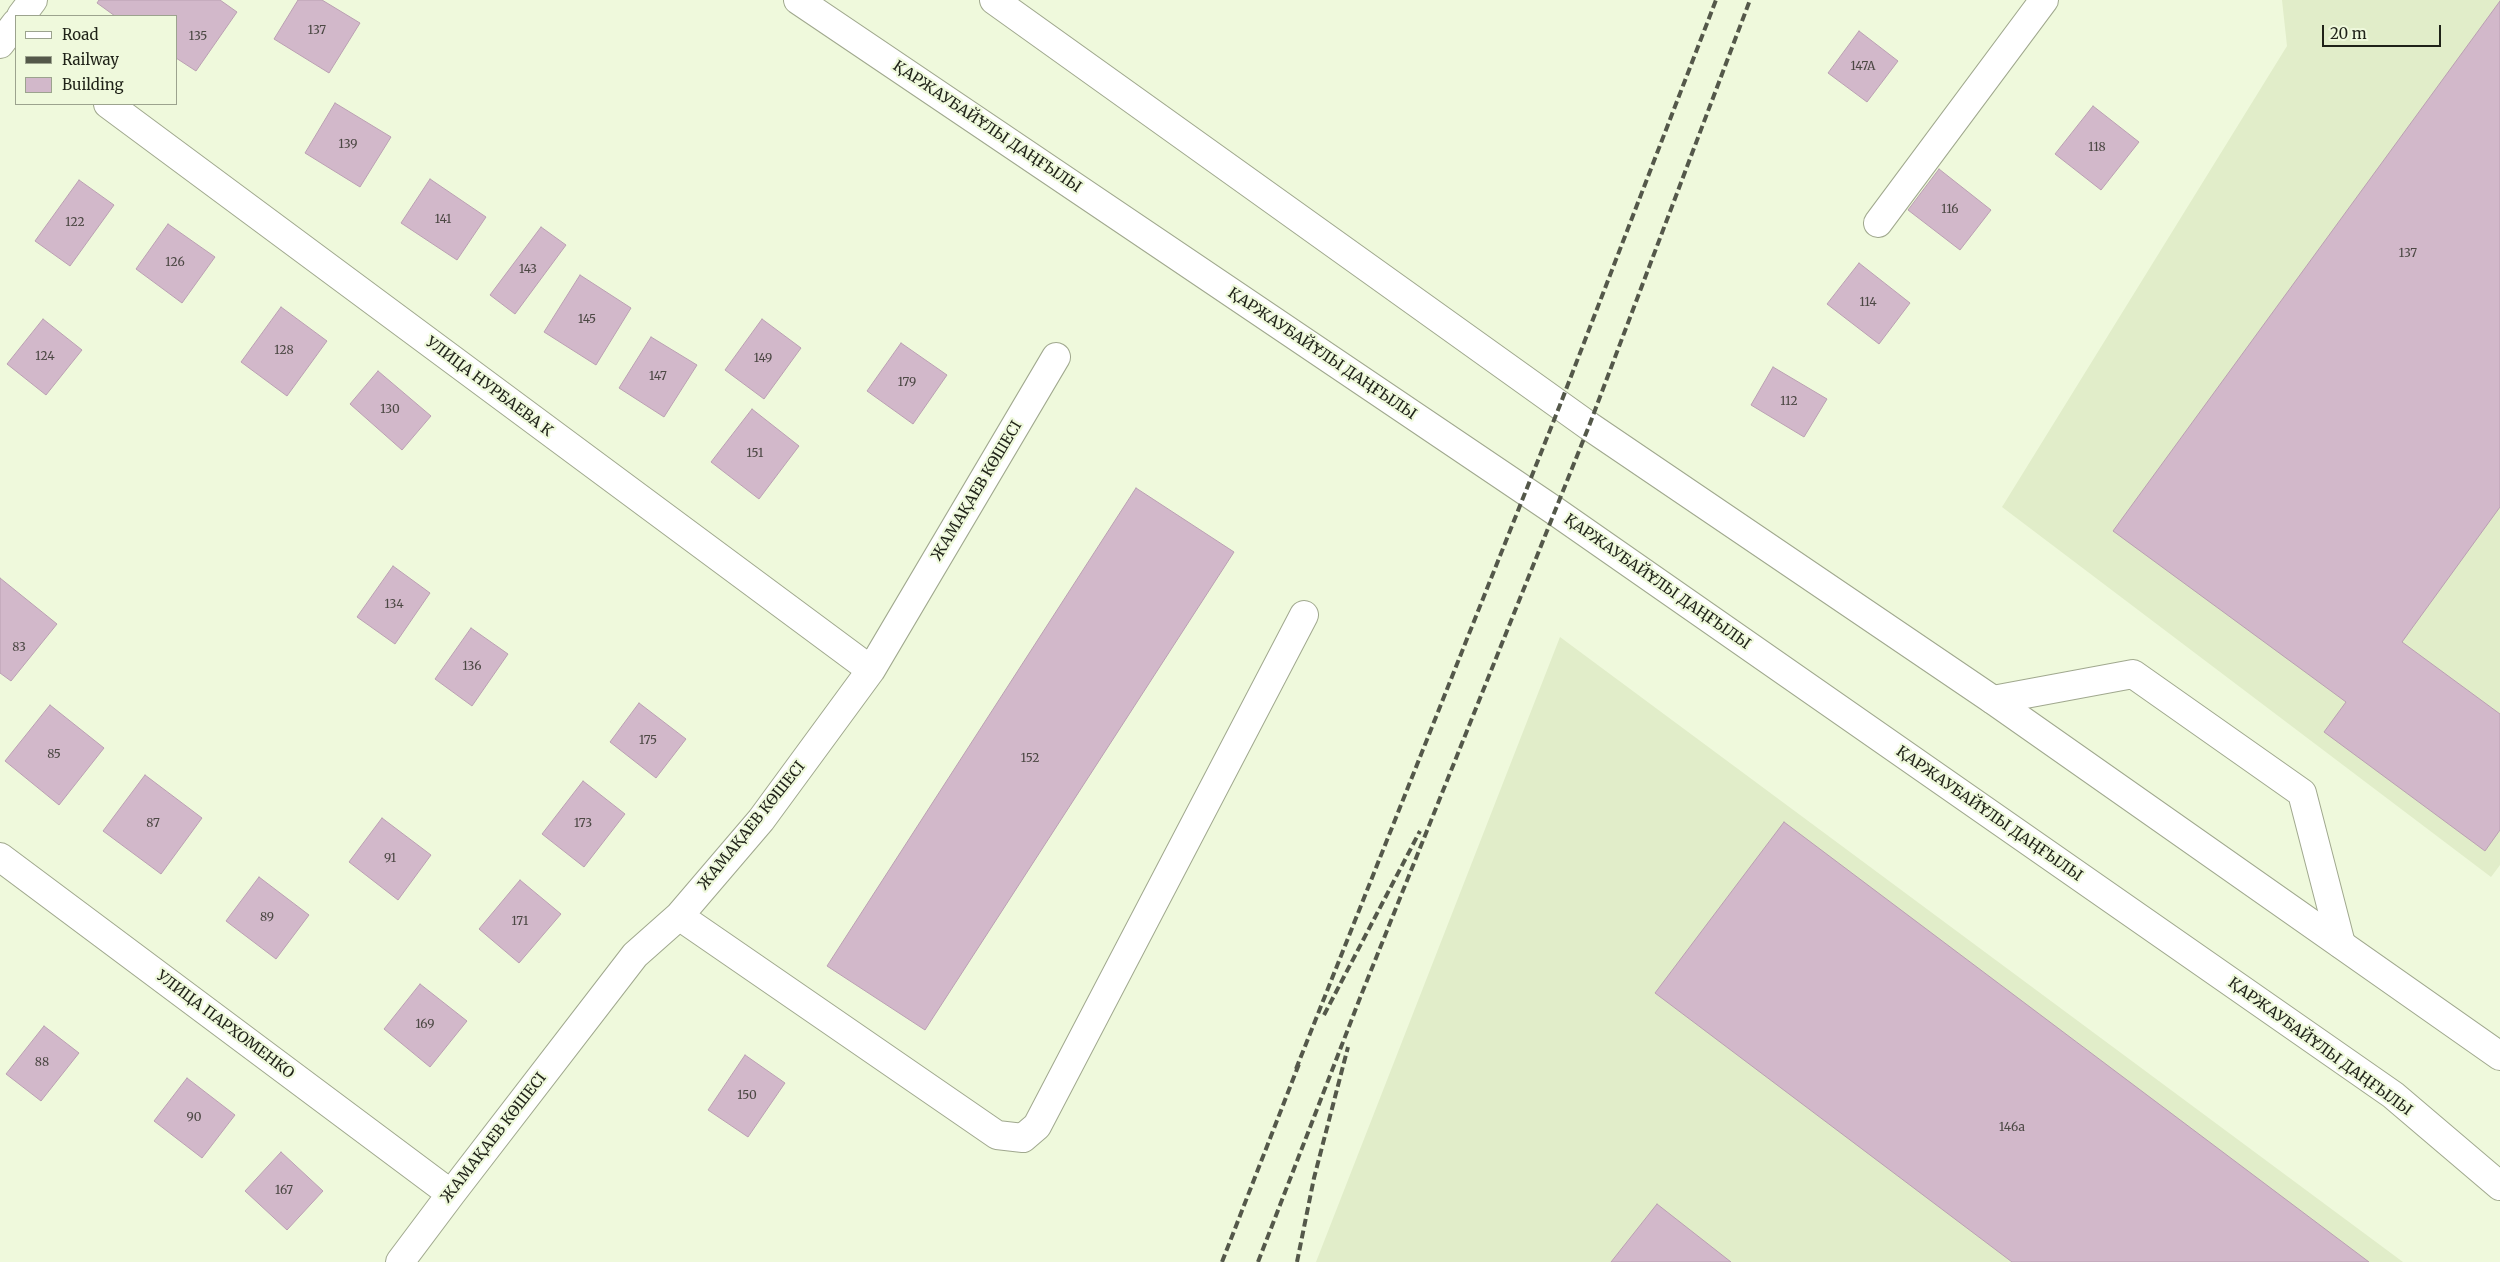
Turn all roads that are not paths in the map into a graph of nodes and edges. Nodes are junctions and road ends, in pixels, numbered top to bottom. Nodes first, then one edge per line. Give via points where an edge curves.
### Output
1 (33, 0) edge
2 (798, 0) edge
3 (994, 0) edge
4 (2044, 0) edge
5 (23, 15) edge
6 (109, 105) edge
7 (1878, 223) dead end
8 (1056, 357) dead end
9 (1304, 615) dead end
10 (871, 670) junction
11 (1993, 700) junction
12 (0, 857) edge
13 (679, 916) junction
14 (2341, 944) junction
15 (2500, 1056) edge
16 (2500, 1186) edge
17 (451, 1194) junction
18 (400, 1262) edge

1 - 5 main road
2 - 16 main road, ҚАРЖАУБАЙҰЛЫ ДАҢҒЫЛЫ via 1571,522 2393,1095
3 - 11 main road via 1589,426
4 - 7 main road
6 - 10 main road, УЛИЦА НУРБАЕВА К
8 - 10 main road, ЖАМАҚАЕВ КӨШЕСІ
9 - 13 main road via 1037,1126 1023,1138 998,1135
10 - 13 main road, ЖАМАҚАЕВ КӨШЕСІ via 761,820
11 - 14 main road
11 - 14 main road via 2133,674 2302,793
12 - 17 main road, УЛИЦА ПАРХОМЕНКО
13 - 17 main road, ЖАМАҚАЕВ КӨШЕСІ via 635,955
14 - 15 main road
17 - 18 main road, ЖАМАҚАЕВ КӨШЕСІ

